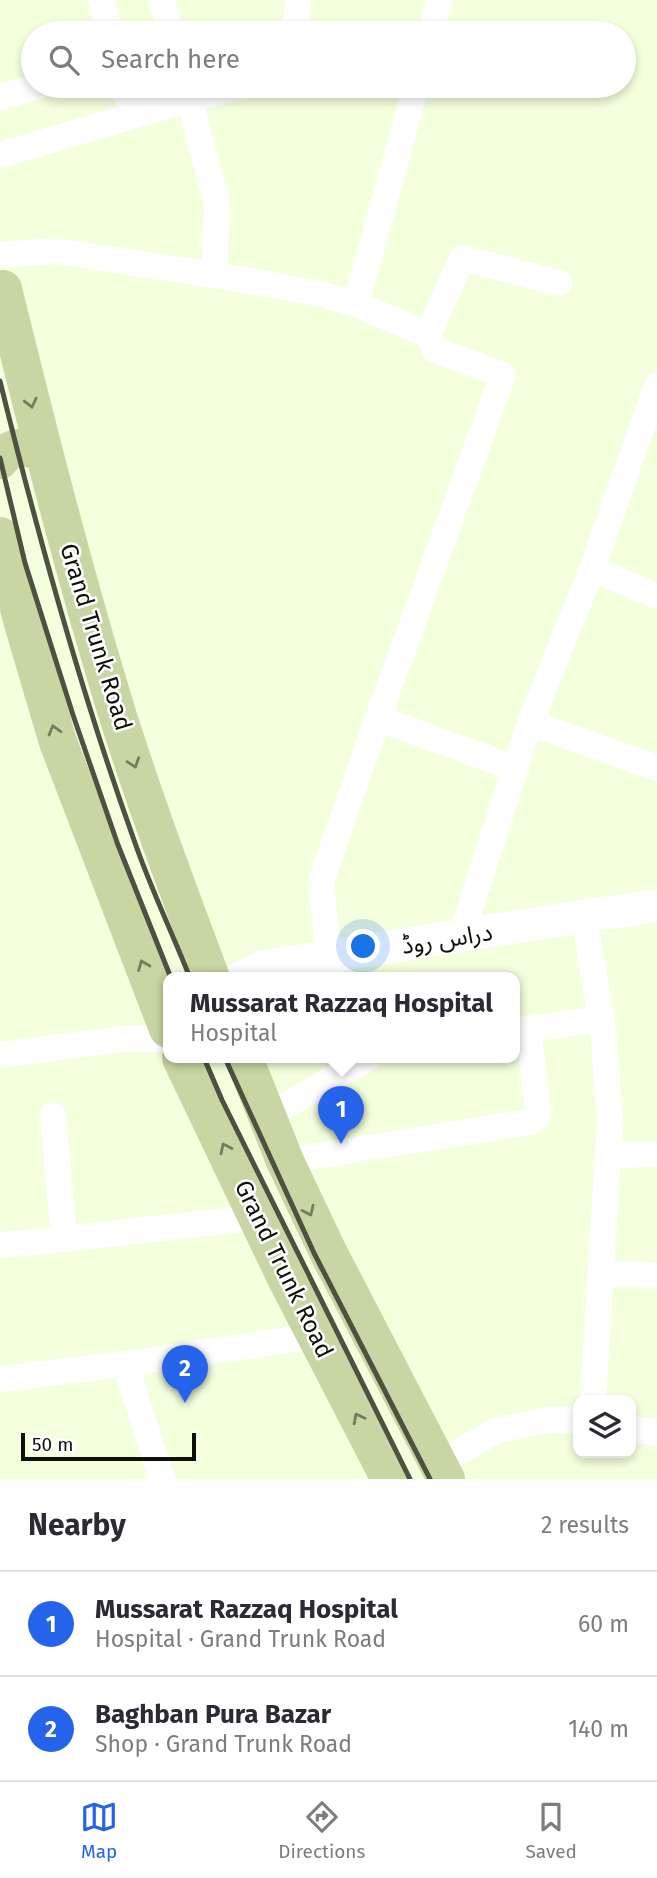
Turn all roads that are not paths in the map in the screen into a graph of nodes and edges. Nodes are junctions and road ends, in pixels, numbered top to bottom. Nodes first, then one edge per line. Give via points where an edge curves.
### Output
1 (101, 0) edge
2 (162, 0) edge
3 (298, 0) edge
4 (439, 0) edge
5 (107, 21) edge
6 (168, 21) edge
7 (297, 21) edge
8 (434, 21) edge
9 (21, 91) edge
10 (0, 97) edge
11 (128, 98) edge
12 (174, 98) edge
13 (190, 98) edge
14 (413, 98) edge
15 (133, 115) junction
16 (0, 155) edge
17 (1, 272) edge
18 (214, 275) junction
19 (559, 283) dead end
20 (356, 304) junction
21 (428, 335) junction
22 (9, 360) edge
23 (657, 385) edge
24 (651, 425) edge
25 (43, 453) junction
26 (0, 460) edge
27 (0, 536) edge
28 (592, 569) junction
29 (657, 596) edge
30 (378, 718) junction
31 (530, 723) junction
32 (657, 768) edge
33 (516, 769) junction
34 (657, 906) edge
35 (584, 916) junction
36 (461, 937) junction
37 (329, 958) junction
38 (209, 972) edge
39 (253, 972) edge
40 (163, 1016) edge
41 (601, 1019) junction
42 (521, 1030) edge
43 (163, 1039) edge
44 (0, 1055) edge
45 (183, 1063) edge
46 (246, 1063) edge
47 (359, 1063) edge
48 (53, 1115) dead end
49 (268, 1116) junction
50 (608, 1154) junction
51 (657, 1154) edge
52 (285, 1161) junction
53 (258, 1217) junction
54 (64, 1239) junction
55 (0, 1245) edge
56 (602, 1274) junction
57 (657, 1275) edge
58 (315, 1336) junction
59 (125, 1364) junction
60 (0, 1379) edge
61 (593, 1395) edge
62 (573, 1420) edge
63 (636, 1429) edge
64 (657, 1433) edge
65 (442, 1472) edge
66 (162, 1479) edge
67 (390, 1479) edge

1 - 5 street
2 - 6 street
3 - 7 street
4 - 8 street
9 - 10 street
11 - 15 street
12 - 15 street
13 - 18 street via 217,204
14 - 20 street
15 - 16 street
17 - 18 street via 56,251
17 - 22 main road, Grand Trunk Road
18 - 20 street
19 - 21 street via 462,258
20 - 21 street
21 - 30 street via 435,350 503,375
22 -> 25 main road, Grand Trunk Road
23 - 24 street
24 - 28 street
25 - 26 main road via 17,447
25 -> 38 main road, Grand Trunk Road via 118,716
40 -> 27 main road via 58,742
28 - 29 street
28 - 31 street
30 - 33 street
30 - 37 street via 321,881
31 - 32 street
31 - 33 street
33 - 36 street
34 - 35 street, دراس روڈ
35 - 36 street, دراس روڈ
35 - 41 street
36 - 37 street, دراس روڈ
37 - 39 street, دراس روڈ
41 - 42 street
41 - 50 street via 610,1121
42 - 52 street via 538,1109 530,1122
43 - 44 street via 121,1039
53 -> 45 main road, Grand Trunk Road
46 - 49 main road, Grand Trunk Road
47 - 49 street
48 - 54 street
49 - 52 main road, Grand Trunk Road
50 - 51 street
50 - 56 street
52 -> 65 main road, Grand Trunk Road
53 - 54 street
53 - 58 main road, Grand Trunk Road
54 - 55 street
56 - 57 street
56 - 61 street
58 - 59 street
67 -> 58 main road, Grand Trunk Road
59 - 60 street
59 - 66 street
62 - 65 street via 547,1420 495,1431
63 - 64 street

